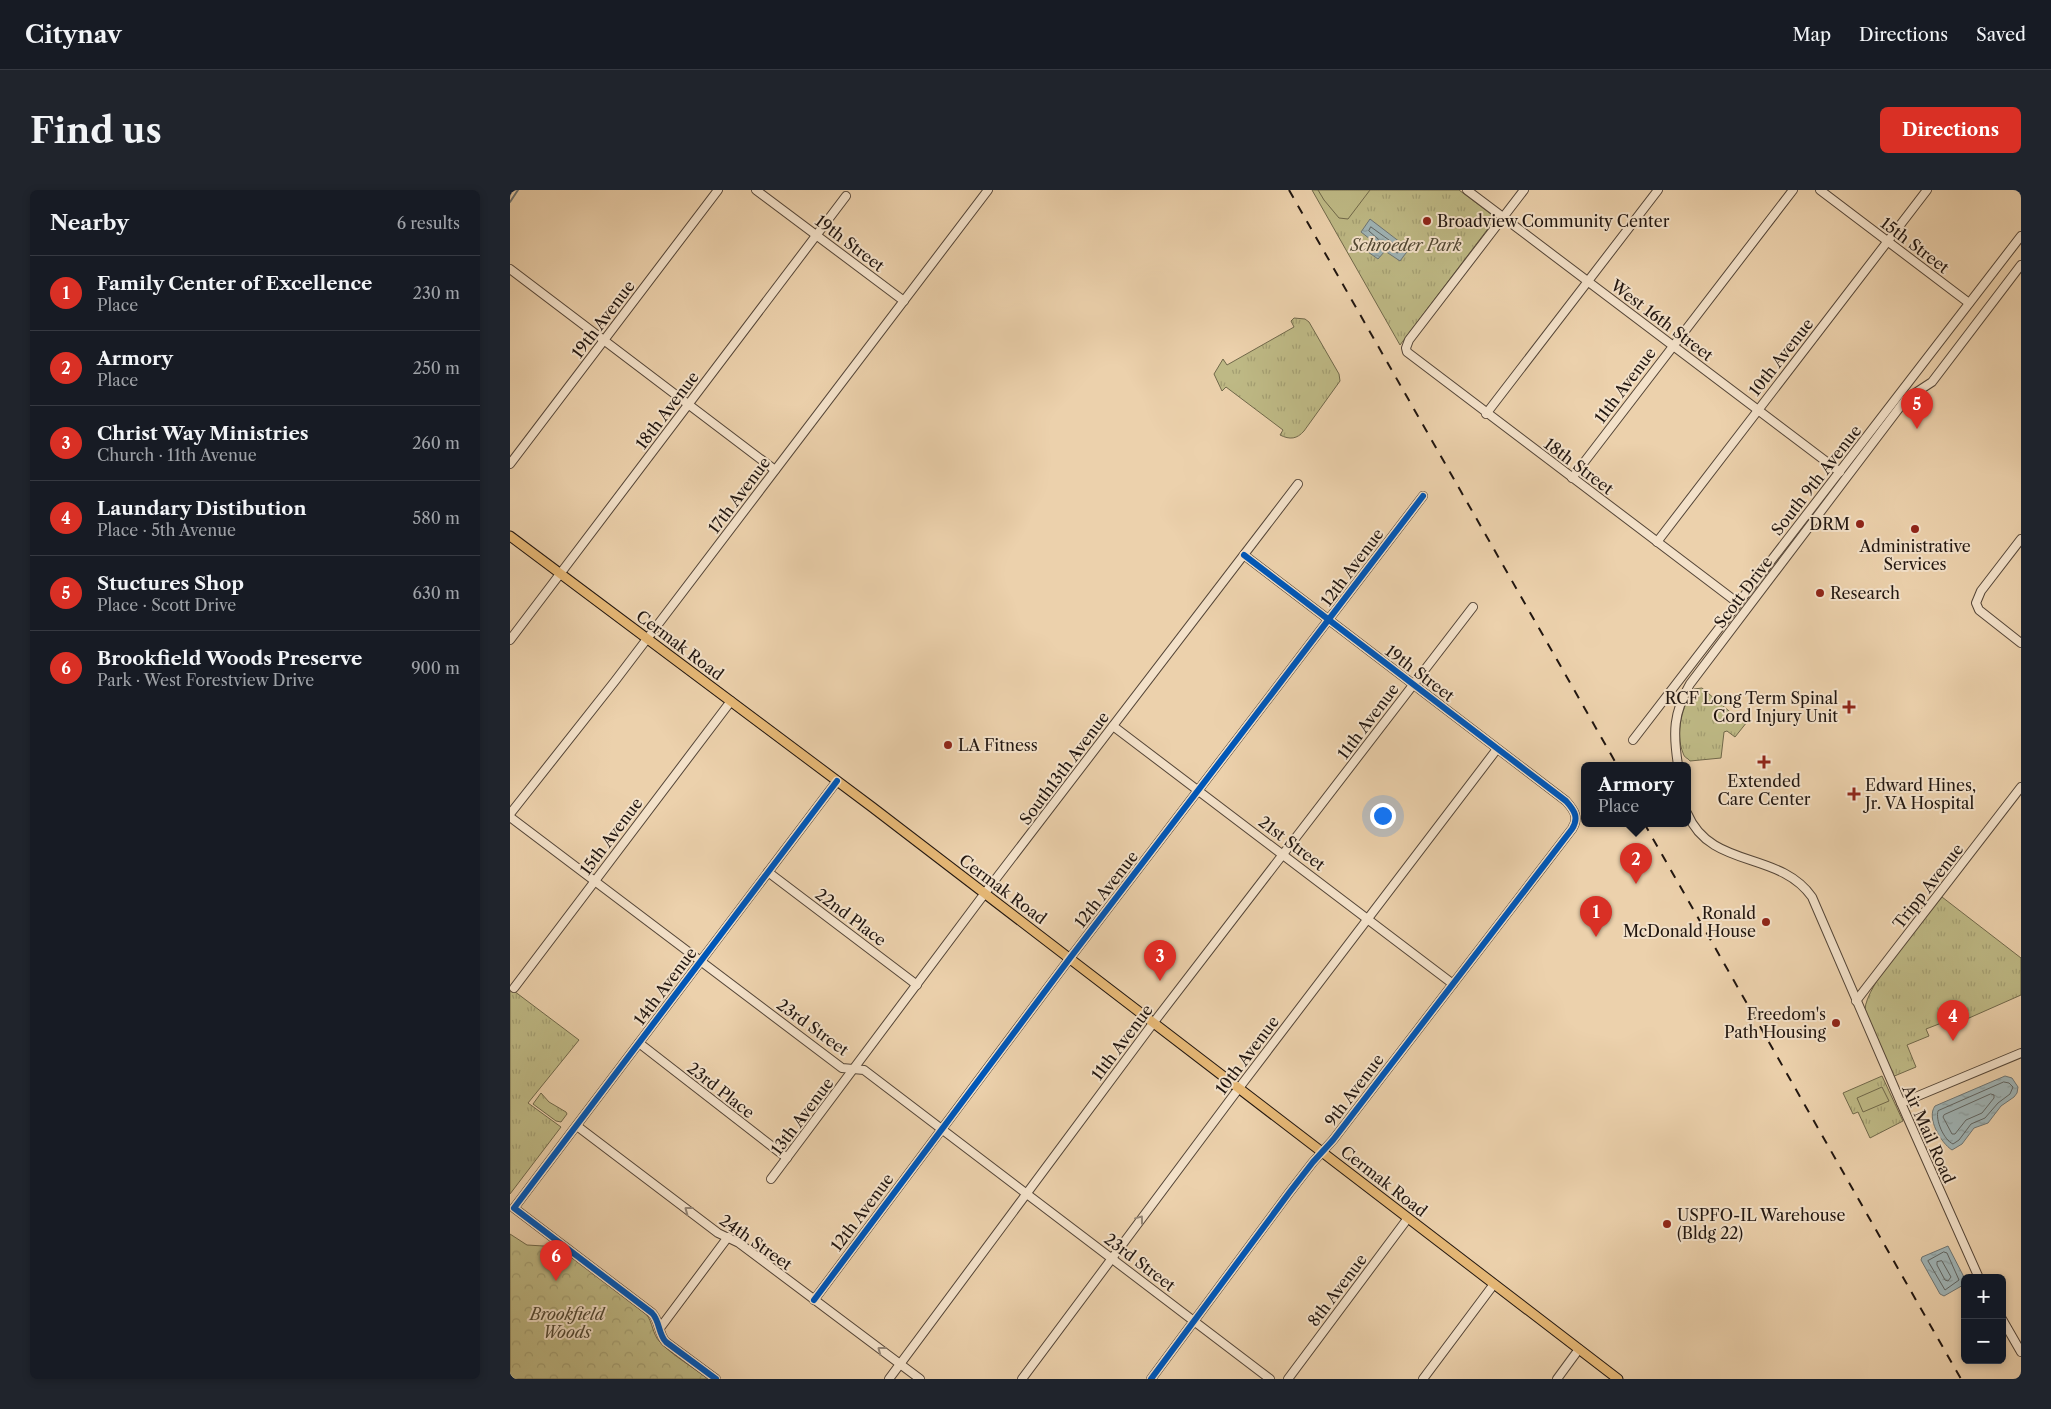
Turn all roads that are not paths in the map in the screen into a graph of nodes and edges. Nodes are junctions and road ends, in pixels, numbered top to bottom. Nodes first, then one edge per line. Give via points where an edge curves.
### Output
1 (718, 190) edge
2 (756, 190) edge
3 (988, 190) edge
4 (1467, 190) edge
5 (1524, 190) edge
6 (1658, 190) edge
7 (1793, 190) edge
8 (1820, 190) edge
9 (1927, 190) edge
10 (846, 196) dead end
11 (1503, 217) junction
12 (817, 235) junction
13 (2021, 236) edge
14 (1887, 242) junction
15 (2021, 265) edge
16 (510, 269) edge
17 (1588, 281) junction
18 (904, 300) junction
19 (1969, 303) junction
20 (604, 341) junction
21 (1673, 345) junction
22 (688, 404) junction
23 (1758, 410) junction
24 (1486, 414) junction
25 (510, 464) edge
26 (775, 470) junction
27 (1840, 472) junction
28 (1572, 478) junction
29 (1298, 484) dead end
30 (1423, 496) dead end
31 (510, 536) edge
32 (2021, 539) edge
33 (1657, 542) junction
34 (1244, 556) junction
35 (560, 574) junction
36 (1738, 603) junction
37 (1473, 607) dead end
38 (1328, 620) junction
39 (647, 639) junction
40 (510, 640) edge
41 (2021, 643) edge
42 (1413, 685) junction
43 (731, 701) junction
44 (1113, 726) junction
45 (1633, 740) dead end
46 (1497, 749) junction
47 (1678, 762) edge
48 (837, 780) junction
49 (2021, 787) edge
50 (1199, 790) junction
51 (510, 815) edge
52 (1576, 816) joint
53 (1691, 819) edge
54 (1283, 854) junction
55 (768, 872) junction
56 (595, 880) junction
57 (985, 894) junction
58 (1368, 919) junction
59 (1070, 958) junction
60 (701, 961) junction
61 (1453, 984) junction
62 (917, 985) junction
63 (514, 988) dead end
64 (1856, 1001) junction
65 (1154, 1022) junction
66 (639, 1043) junction
67 (2021, 1053) edge
68 (854, 1069) junction
69 (1239, 1088) junction
70 (1900, 1103) junction
71 (577, 1126) junction
72 (941, 1130) junction
73 (1322, 1152) junction
74 (787, 1158) junction
75 (771, 1179) dead end
76 (1027, 1193) junction
77 (1408, 1218) junction
78 (728, 1237) junction
79 (1111, 1258) junction
80 (1977, 1274) edge
81 (1494, 1284) junction
82 (814, 1300) junction
83 (1194, 1321) junction
84 (2006, 1326) edge
85 (660, 1328) junction
86 (1579, 1349) junction
87 (2021, 1352) edge
88 (900, 1364) junction
89 (716, 1379) edge
90 (889, 1379) edge
91 (920, 1379) edge
92 (1022, 1379) edge
93 (1151, 1379) edge
94 (1270, 1379) edge
95 (1288, 1379) edge
96 (1423, 1379) edge
97 (1557, 1379) edge
98 (1618, 1379) edge

1 - 20 street, 19th Avenue
2 - 12 street, 19th Street
3 - 18 street, 17th Avenue
4 - 11 street, West 16th Street
5 - 11 street
6 - 17 street
7 - 21 street, 11th Avenue
8 - 14 street, 15th Street
9 - 14 street, 10th Avenue
10 - 12 street, 18th Avenue
11 - 17 street, West 16th Street
11 - 24 street, 18th Street via 1406,348 1411,356
12 - 18 street, 19th Street
12 - 22 street, 18th Avenue
13 - 19 street, South 9th Avenue
14 - 19 street, 15th Street
14 - 23 street, 10th Avenue
15 - 47 street, Scott Drive via 1932,382 1906,399 1690,684 1678,707 1675,722
16 - 20 street
17 - 21 street, West 16th Street
17 - 24 street
18 - 26 street, 17th Avenue
19 - 27 street, South 9th Avenue
20 - 22 street
20 - 25 street, 19th Avenue
21 - 23 street, West 16th Street
21 - 28 street, 11th Avenue
22 - 26 street
22 - 35 street, 18th Avenue
23 - 27 street, West 16th Street
23 - 33 street, 10th Avenue
24 - 28 street, 18th Street
26 - 39 street, 17th Avenue
27 - 36 street, South 9th Avenue
28 - 33 street, 18th Street
29 - 34 street, South13th Avenue
30 - 38 street, 12th Avenue
31 - 35 main road, Cermak Road
32 - 41 street via 1978,595 1976,603 1979,610
33 - 36 street, 18th Street
34 - 38 street, 19th Street
34 - 44 street, South13th Avenue
35 - 39 main road, Cermak Road
35 - 40 street, 18th Avenue
36 - 45 street, South 9th Avenue
37 - 42 street, 11th Avenue
38 - 42 street, 19th Street
38 - 50 street, 12th Avenue
39 - 43 main road, Cermak Road
39 - 51 street, 17th Avenue
42 - 46 street, 19th Street
42 - 54 street, 11th Avenue
43 - 48 main road, Cermak Road
43 - 56 street, 15th Avenue
44 - 50 street, 21st Street
44 - 57 street, South13th Avenue
46 - 52 street, 19th Street via 1566,802
46 - 58 street, 10th Avenue
48 - 55 street, 14th Avenue
48 - 57 main road, Cermak Road
49 - 64 street, Tripp Avenue
50 - 54 street, 21st Street
50 - 59 street, 12th Avenue
51 - 56 street, 23rd Street
52 - 61 street, 9th Avenue via 1572,829
53 - 64 street via 1702,835 1718,848 1780,870 1807,890
54 - 58 street, 21st Street
54 - 65 street, 11th Avenue
55 - 60 street, 14th Avenue
55 - 62 street, 22nd Place
56 - 60 street, 23rd Street
56 - 63 street, 15th Avenue
57 - 59 main road, Cermak Road
57 - 62 street, South13th Avenue
58 - 61 street, 21st Street
58 - 69 street, 10th Avenue
59 - 65 main road, Cermak Road
59 - 72 street, 12th Avenue
60 - 66 street, 14th Avenue
60 - 68 street, 23rd Street via 842,1068
61 - 73 street, 9th Avenue
62 - 68 street, South13th Avenue
64 - 70 street, Air Mail Road
65 - 69 main road, Cermak Road
65 - 76 street, 11th Avenue
66 - 71 street, 14th Avenue
66 - 74 street, 23rd Place
67 - 70 street
68 - 72 street, 23rd Street via 864,1070
68 - 74 street, 13th Avenue
69 - 73 main road, Cermak Road
79 -> 69 street, 10th Avenue
70 - 80 street, Air Mail Road
78 -> 71 street, 24th Street via 718,1233
71 - 85 street, 14th Avenue via 514,1208 656,1316
72 - 76 street, 23rd Street
72 - 82 street, 12th Avenue
73 - 77 main road, Cermak Road
73 - 83 street, 9th Avenue
74 - 75 street, 13th Avenue
76 - 79 street, 23rd Street
76 - 88 street, 11th Avenue
77 - 81 main road, Cermak Road
77 - 95 street, 8th Avenue
78 - 82 street, 24th Street
78 - 85 street
79 - 83 street, 23rd Street
79 - 92 street, 10th Avenue
81 - 86 main road, Cermak Road
81 - 96 street
88 -> 82 street, 24th Street
83 - 93 street, 9th Avenue
83 - 94 street, 23rd Street
84 - 87 street
85 - 89 street via 666,1342
86 - 97 street
86 - 98 main road, Cermak Road
88 - 90 street, 11th Avenue
88 - 91 street, 24th Street

